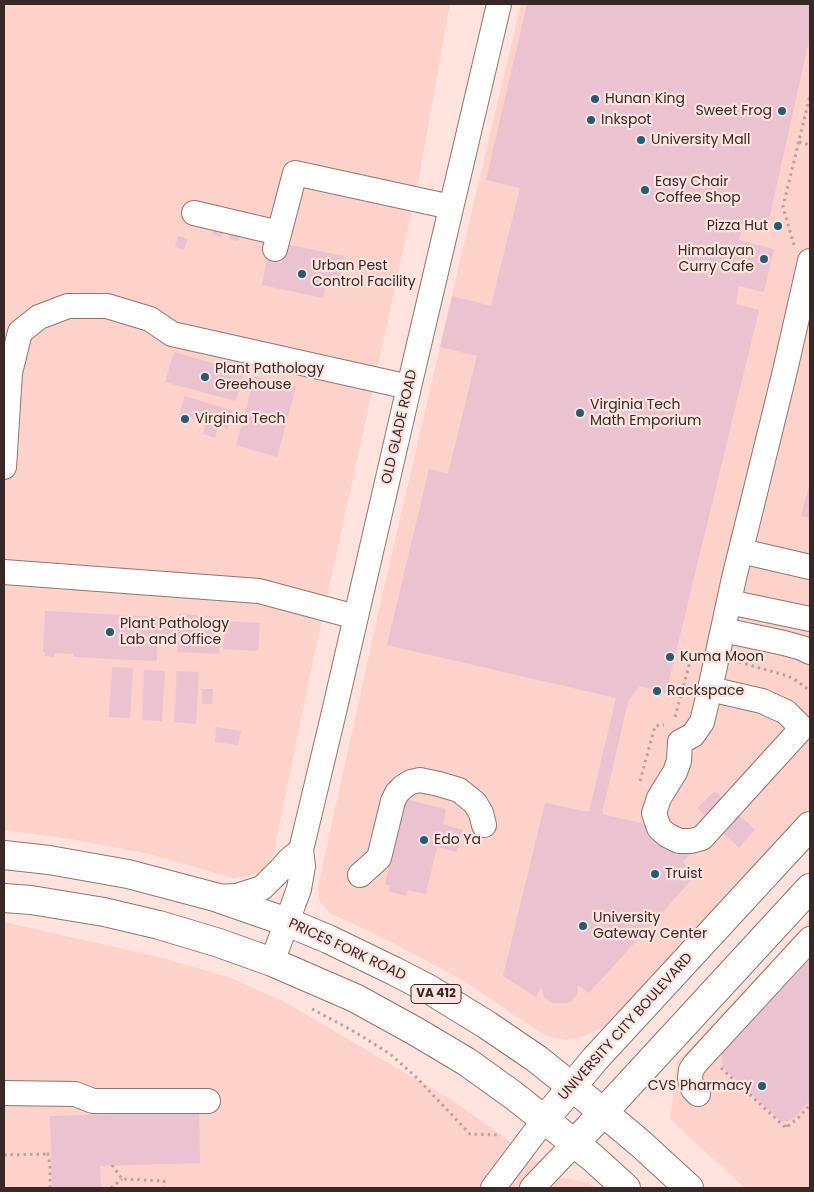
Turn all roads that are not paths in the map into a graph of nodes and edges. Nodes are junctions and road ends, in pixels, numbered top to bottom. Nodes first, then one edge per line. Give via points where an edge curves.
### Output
1 (499, 4) edge
2 (451, 207) junction
3 (194, 213) dead end
4 (803, 255) edge
5 (409, 387) junction
6 (4, 467) edge
7 (741, 550) junction
8 (810, 567) edge
9 (4, 572) edge
10 (729, 602) junction
11 (356, 617) junction
12 (810, 619) edge
13 (723, 630) junction
14 (810, 652) edge
15 (710, 689) junction
16 (484, 825) dead end
17 (810, 826) edge
18 (301, 850) junction
19 (4, 855) edge
20 (360, 875) dead end
21 (810, 888) edge
22 (215, 897) junction
23 (4, 898) edge
24 (287, 922) junction
25 (810, 940) edge
26 (272, 962) junction
27 (572, 1086) junction
28 (4, 1094) edge
29 (698, 1094) dead end
30 (208, 1101) dead end
31 (603, 1112) junction
32 (545, 1119) junction
33 (574, 1143) junction
34 (493, 1188) edge
35 (532, 1188) edge
36 (626, 1188) edge
37 (688, 1188) edge

1 - 2 street, OLD GLADE ROAD
2 - 3 street via 295,173 277,241
2 - 5 street, OLD GLADE ROAD
4 - 7 street via 784,375
5 - 6 street via 172,334 150,318 107,306 68,306 38,317 20,332 10,373
5 - 11 street, OLD GLADE ROAD
7 - 8 street
7 - 10 street
9 - 11 street via 259,591
10 - 12 street
10 - 13 street
11 - 18 street, OLD GLADE ROAD
13 - 14 street
13 - 15 street
15 - 15 street via 702,722 693,735 680,742 675,772 654,813 660,828 679,841 702,838 802,728 786,712 762,701
16 - 20 street via 475,803 459,790 420,780 411,782 397,793 393,801 380,858
17 - 27 main road, UNIVERSITY CITY BOULEVARD
18 - 22 street via 262,888 238,896
18 - 24 street, OLD GLADE ROAD via 303,866 299,889
19 - 22 main road, PRICES FORK ROAD / VA 412 via 128,874
21 - 31 main road
22 - 24 main road, PRICES FORK ROAD / VA 412
23 - 26 main road via 104,912 159,925 219,942
24 - 26 street, OLD GLADE ROAD
24 - 27 main road, PRICES FORK ROAD / VA 412 via 427,988 487,1024
25 - 29 street via 695,1064 690,1078
26 - 32 main road via 356,998 415,1031 467,1062
27 - 31 main road, PRICES FORK ROAD / VA 412
27 - 32 main road, UNIVERSITY CITY BOULEVARD
28 - 30 street via 75,1094 93,1101
31 - 33 main road
31 - 37 main road, PRICES FORK ROAD / VA 412
32 - 33 main road
32 - 34 street
33 - 35 street
33 - 36 main road

